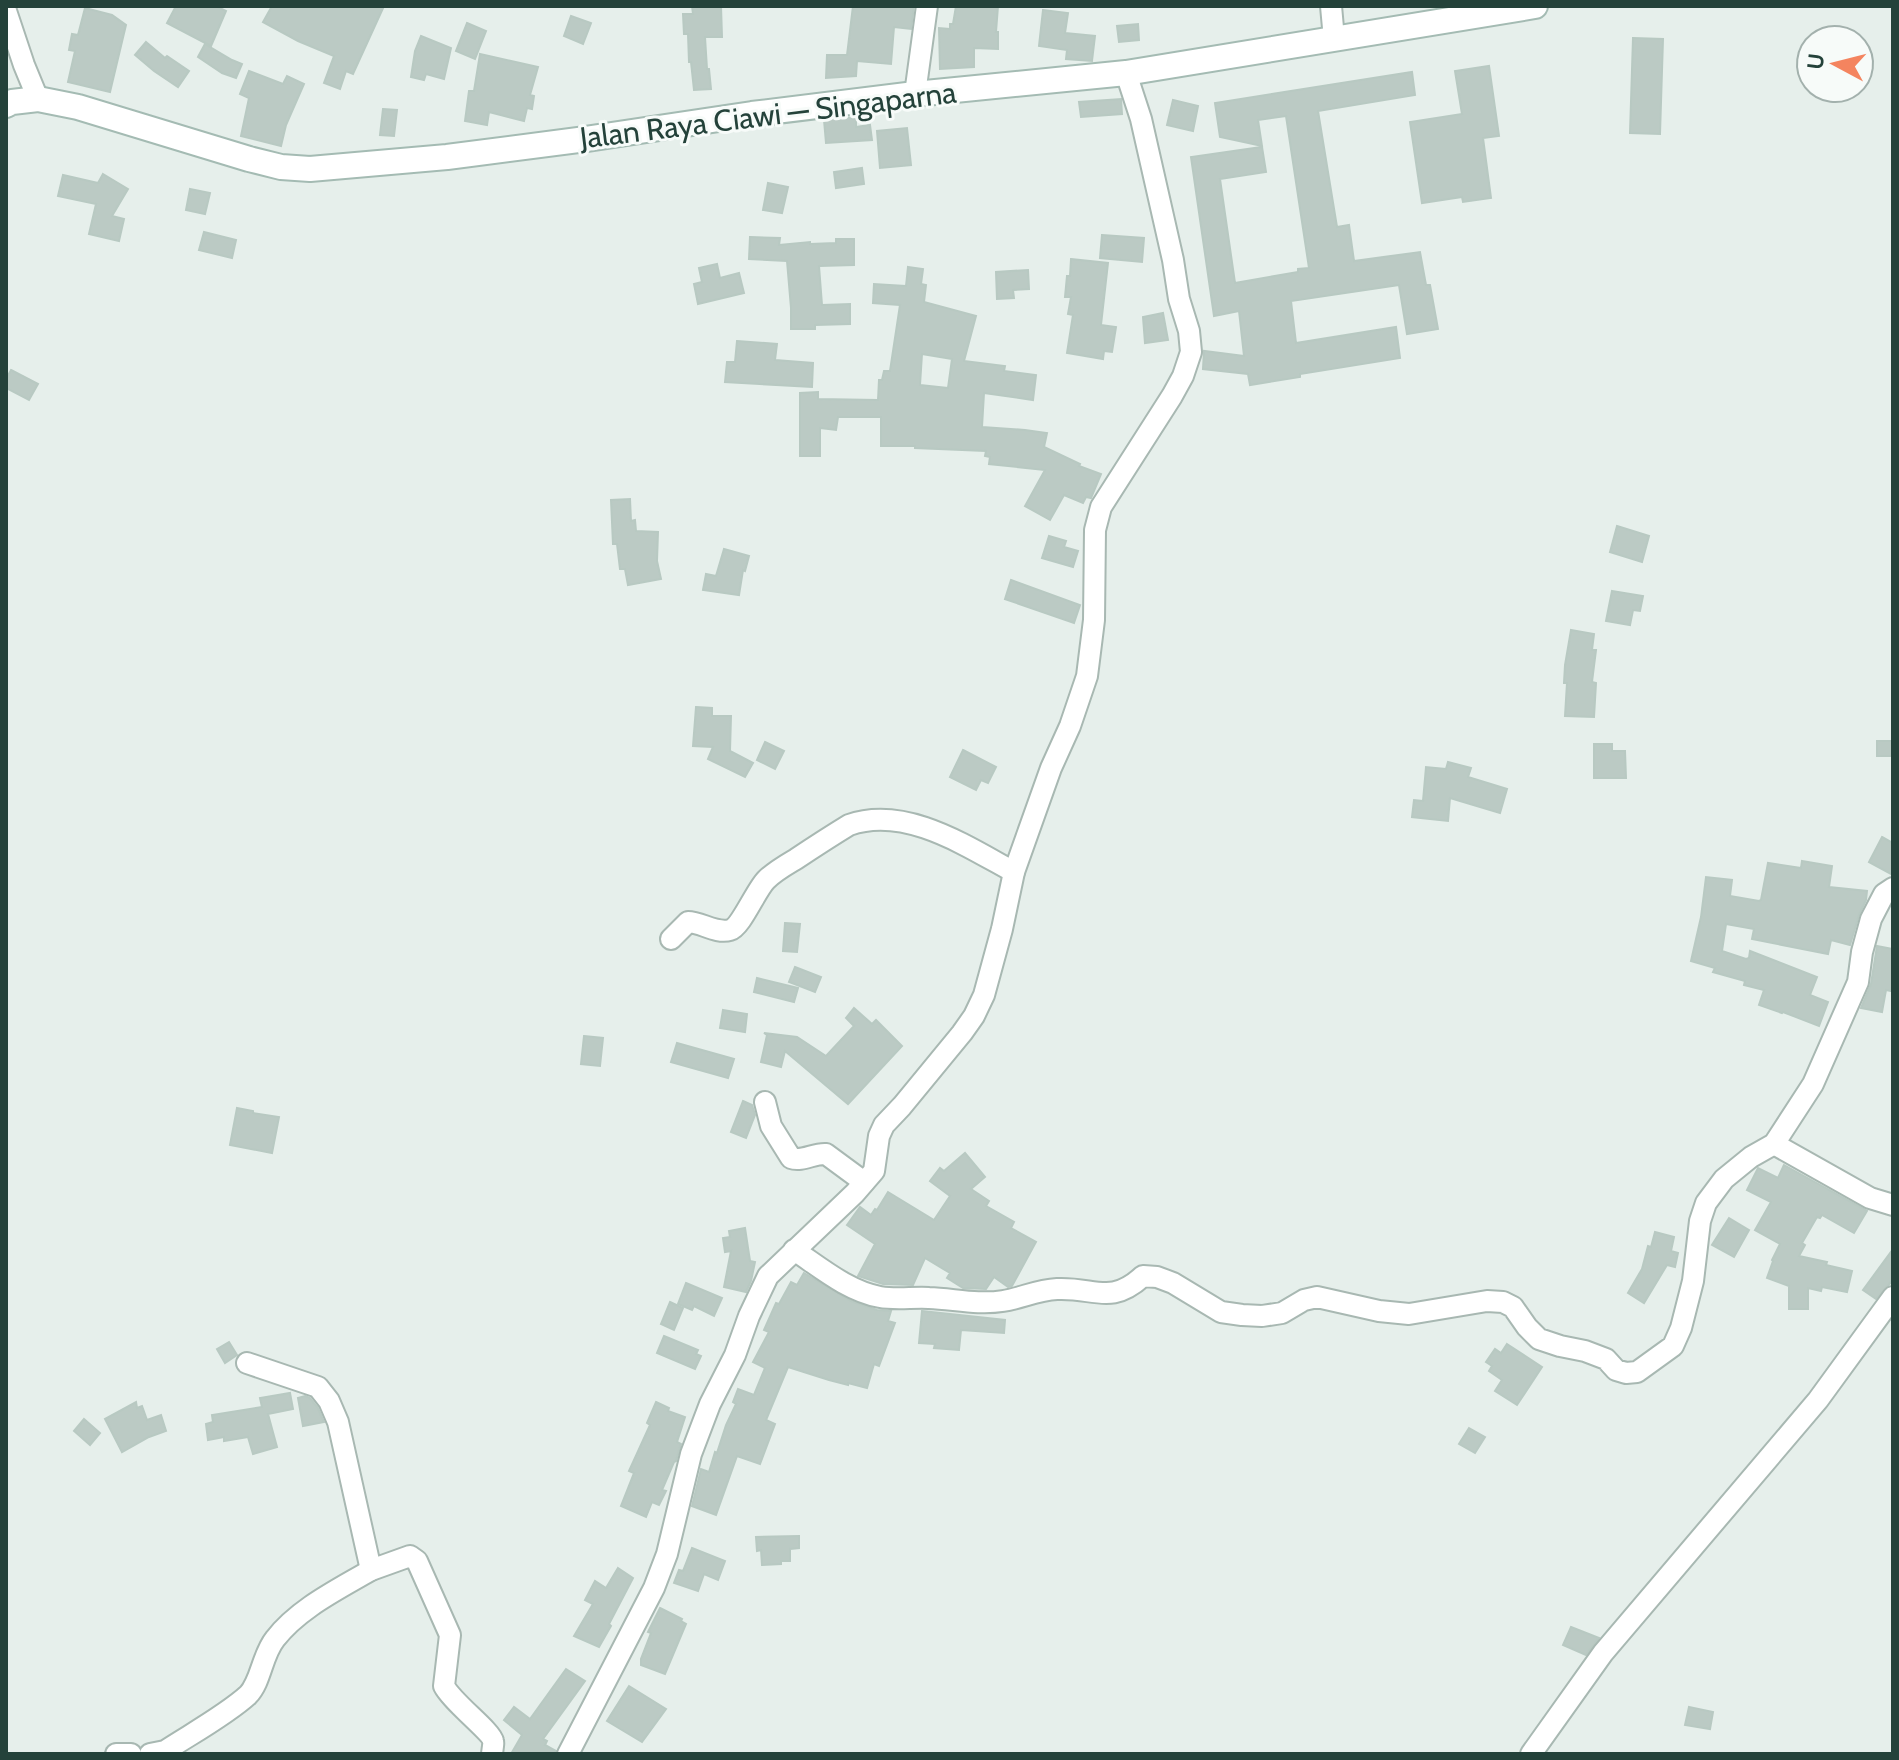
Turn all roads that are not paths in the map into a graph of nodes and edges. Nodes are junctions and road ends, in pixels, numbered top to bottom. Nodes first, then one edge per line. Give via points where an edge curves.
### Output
1 (927, 6) edge
2 (1331, 6) edge
3 (1535, 6) edge
4 (6, 11) edge
5 (1334, 39) junction
6 (1126, 73) junction
7 (915, 94) junction
8 (38, 99) junction
9 (6, 105) edge
10 (1014, 872) junction
11 (1893, 888) edge
12 (671, 939) dead end
13 (765, 1102) dead end
14 (1774, 1144) junction
15 (864, 1182) junction
16 (1893, 1205) edge
17 (794, 1250) junction
18 (1893, 1297) edge
19 (247, 1363) dead end
20 (371, 1570) junction
21 (116, 1754) edge
22 (131, 1754) edge
23 (150, 1754) edge
24 (492, 1754) edge
25 (568, 1754) edge
26 (1531, 1754) edge

1 - 7 street
2 - 5 street
3 - 5 main road, Jalan Raya Ciawi — Singaparna
4 - 8 street
5 - 6 main road, Jalan Raya Ciawi — Singaparna
6 - 7 main road, Jalan Raya Ciawi — Singaparna
6 - 10 street via 1141,119 1191,352 1172,396 1101,507 1095,530 1087,676
7 - 8 main road, Jalan Raya Ciawi — Singaparna via 447,157 310,169 249,159
8 - 9 main road, Jalan Raya Ciawi — Singaparna
10 - 12 street via 930,830 905,822 859,821 766,880 732,929 688,922
10 - 15 street via 993,966 974,1016 884,1125 874,1171
11 - 14 street via 1871,919 1858,982 1826,1057
13 - 15 street via 771,1126 791,1158 826,1154
14 - 16 street via 1870,1198
14 - 17 street via 1724,1179 1706,1203 1681,1328 1673,1346 1637,1372 1616,1370 1606,1359 1539,1339 1503,1302 1409,1314 1317,1297 1282,1313 1242,1315 1221,1312 1173,1283 1143,1276 1116,1294 1050,1289 979,1303 881,1297 857,1291
15 - 17 street
17 - 25 street via 768,1276 749,1316 691,1454 658,1577
18 - 26 street via 1818,1400 1603,1653
19 - 20 street via 318,1387 329,1401
20 - 23 street via 284,1628 247,1696 165,1751
20 - 24 street via 410,1556 417,1561 450,1635 444,1686 491,1736
21 - 22 street

